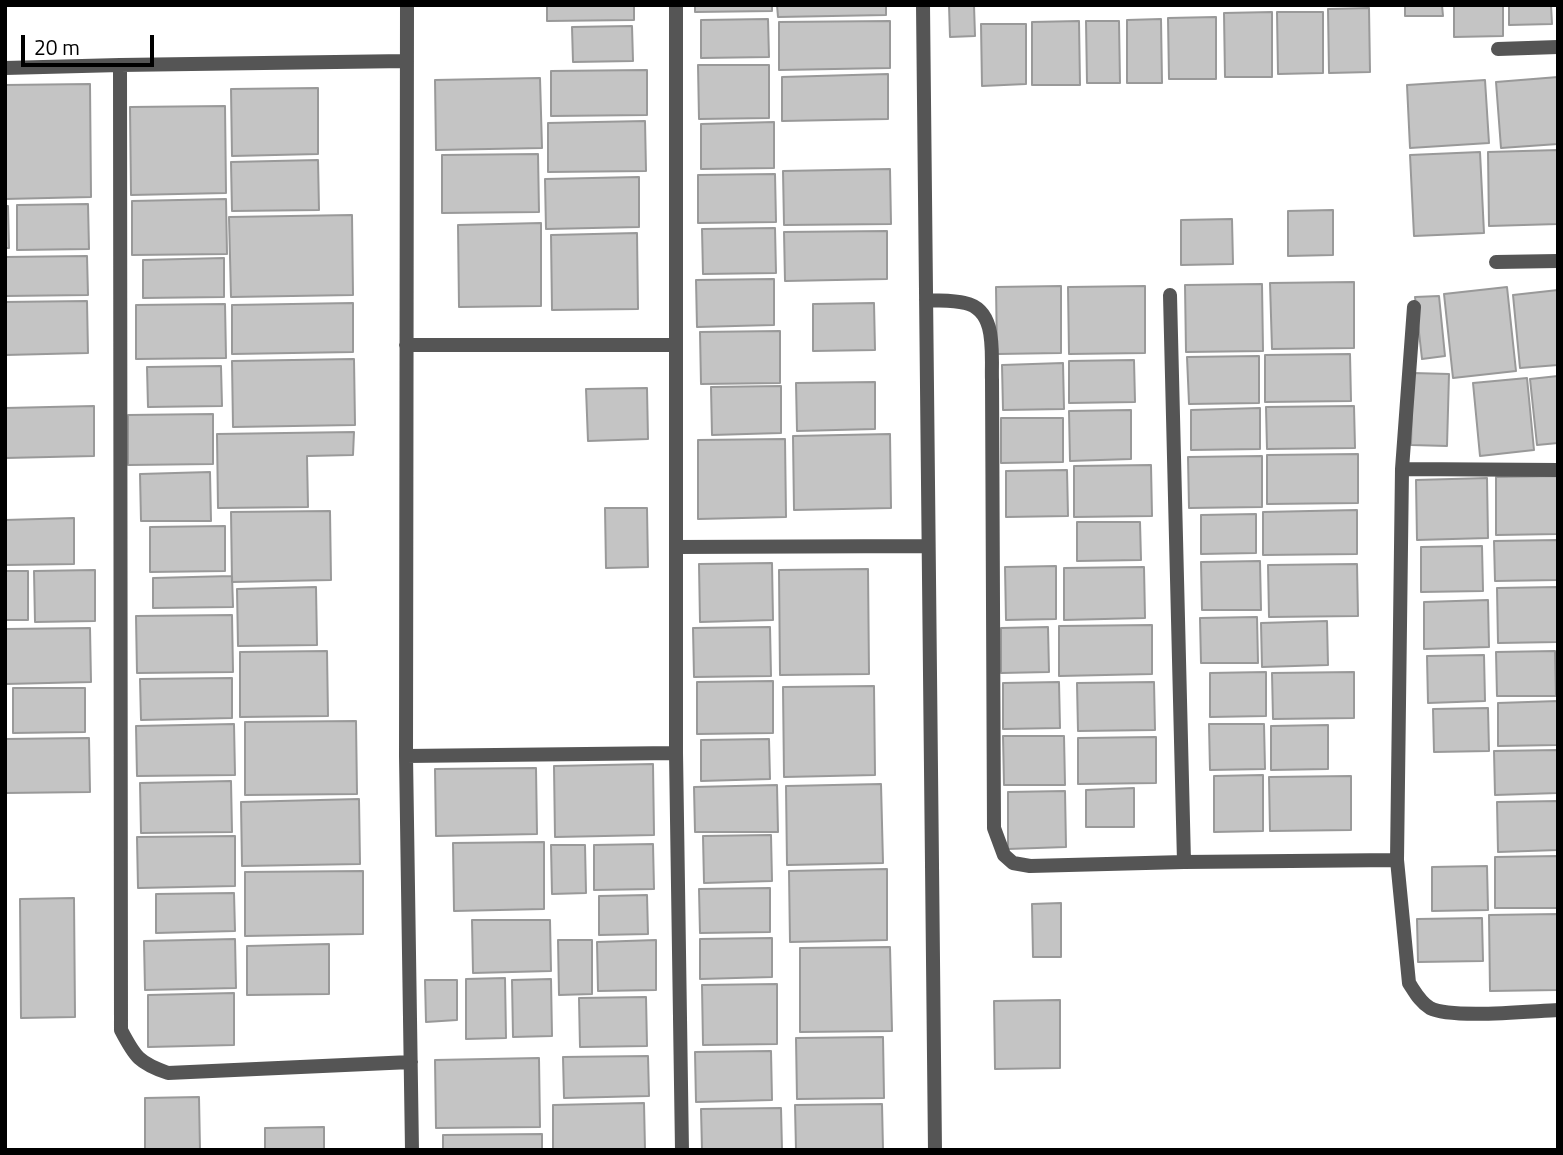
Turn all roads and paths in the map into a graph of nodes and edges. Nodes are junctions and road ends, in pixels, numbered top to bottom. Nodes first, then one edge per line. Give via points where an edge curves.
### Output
1 (407, 5) edge
2 (676, 5) edge
3 (923, 5) edge
4 (1558, 47) edge
5 (1498, 48) dead end
6 (407, 61) junction
7 (120, 65) junction
8 (5, 68) edge
9 (1558, 261) edge
10 (1496, 262) dead end
11 (1170, 295) dead end
12 (926, 300) junction
13 (1414, 307) dead end
14 (406, 345) junction
15 (676, 345) junction
16 (1402, 469) junction
17 (1558, 470) edge
18 (928, 546) junction
19 (676, 547) junction
20 (676, 753) junction
21 (406, 756) junction
22 (1397, 860) junction
23 (1184, 862) junction
24 (1558, 1010) edge
25 (411, 1062) junction
26 (412, 1150) edge
27 (682, 1150) edge
28 (935, 1150) edge

1 - 6 street
2 - 15 street
3 - 12 street
4 - 5 street
6 - 7 street
6 - 14 street
7 - 8 street
7 - 25 street via 121,1030 133,1053 167,1073
9 - 10 street
11 - 23 street
12 - 18 street
12 - 23 street via 967,303 982,310 990,326 994,828 1004,855 1013,863 1030,866
13 - 16 street
14 - 15 street
14 - 21 street
15 - 19 street
16 - 17 street
16 - 22 street
18 - 19 street
18 - 28 street
19 - 20 street
20 - 21 street
20 - 27 street
21 - 25 street
22 - 23 street
22 - 24 street via 1409,983 1420,1000 1432,1009 1454,1014
25 - 26 street

